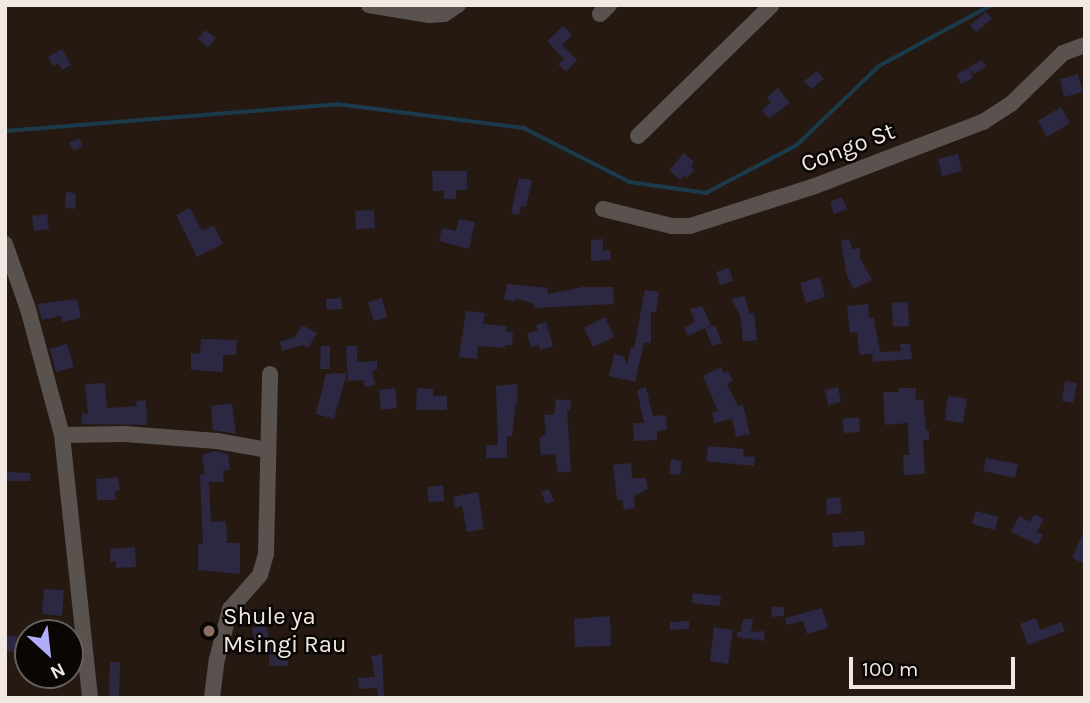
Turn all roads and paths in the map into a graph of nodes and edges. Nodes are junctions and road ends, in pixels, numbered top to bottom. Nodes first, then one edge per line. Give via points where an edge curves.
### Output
1 (369, 5) edge
2 (458, 5) edge
3 (772, 5) edge
4 (1085, 45) edge
5 (638, 136) dead end
6 (603, 209) dead end
7 (5, 244) edge
8 (270, 374) dead end
9 (62, 435) junction
10 (268, 450) junction
11 (90, 698) edge
12 (212, 698) edge

1 - 2 street via 429,15 444,14
3 - 5 street
4 - 6 street, Congo St via 1063,54 1011,104 983,122 815,186 690,226
7 - 9 street
8 - 10 street
9 - 10 street via 125,434
9 - 11 street
10 - 12 street via 266,554 260,575 230,609

